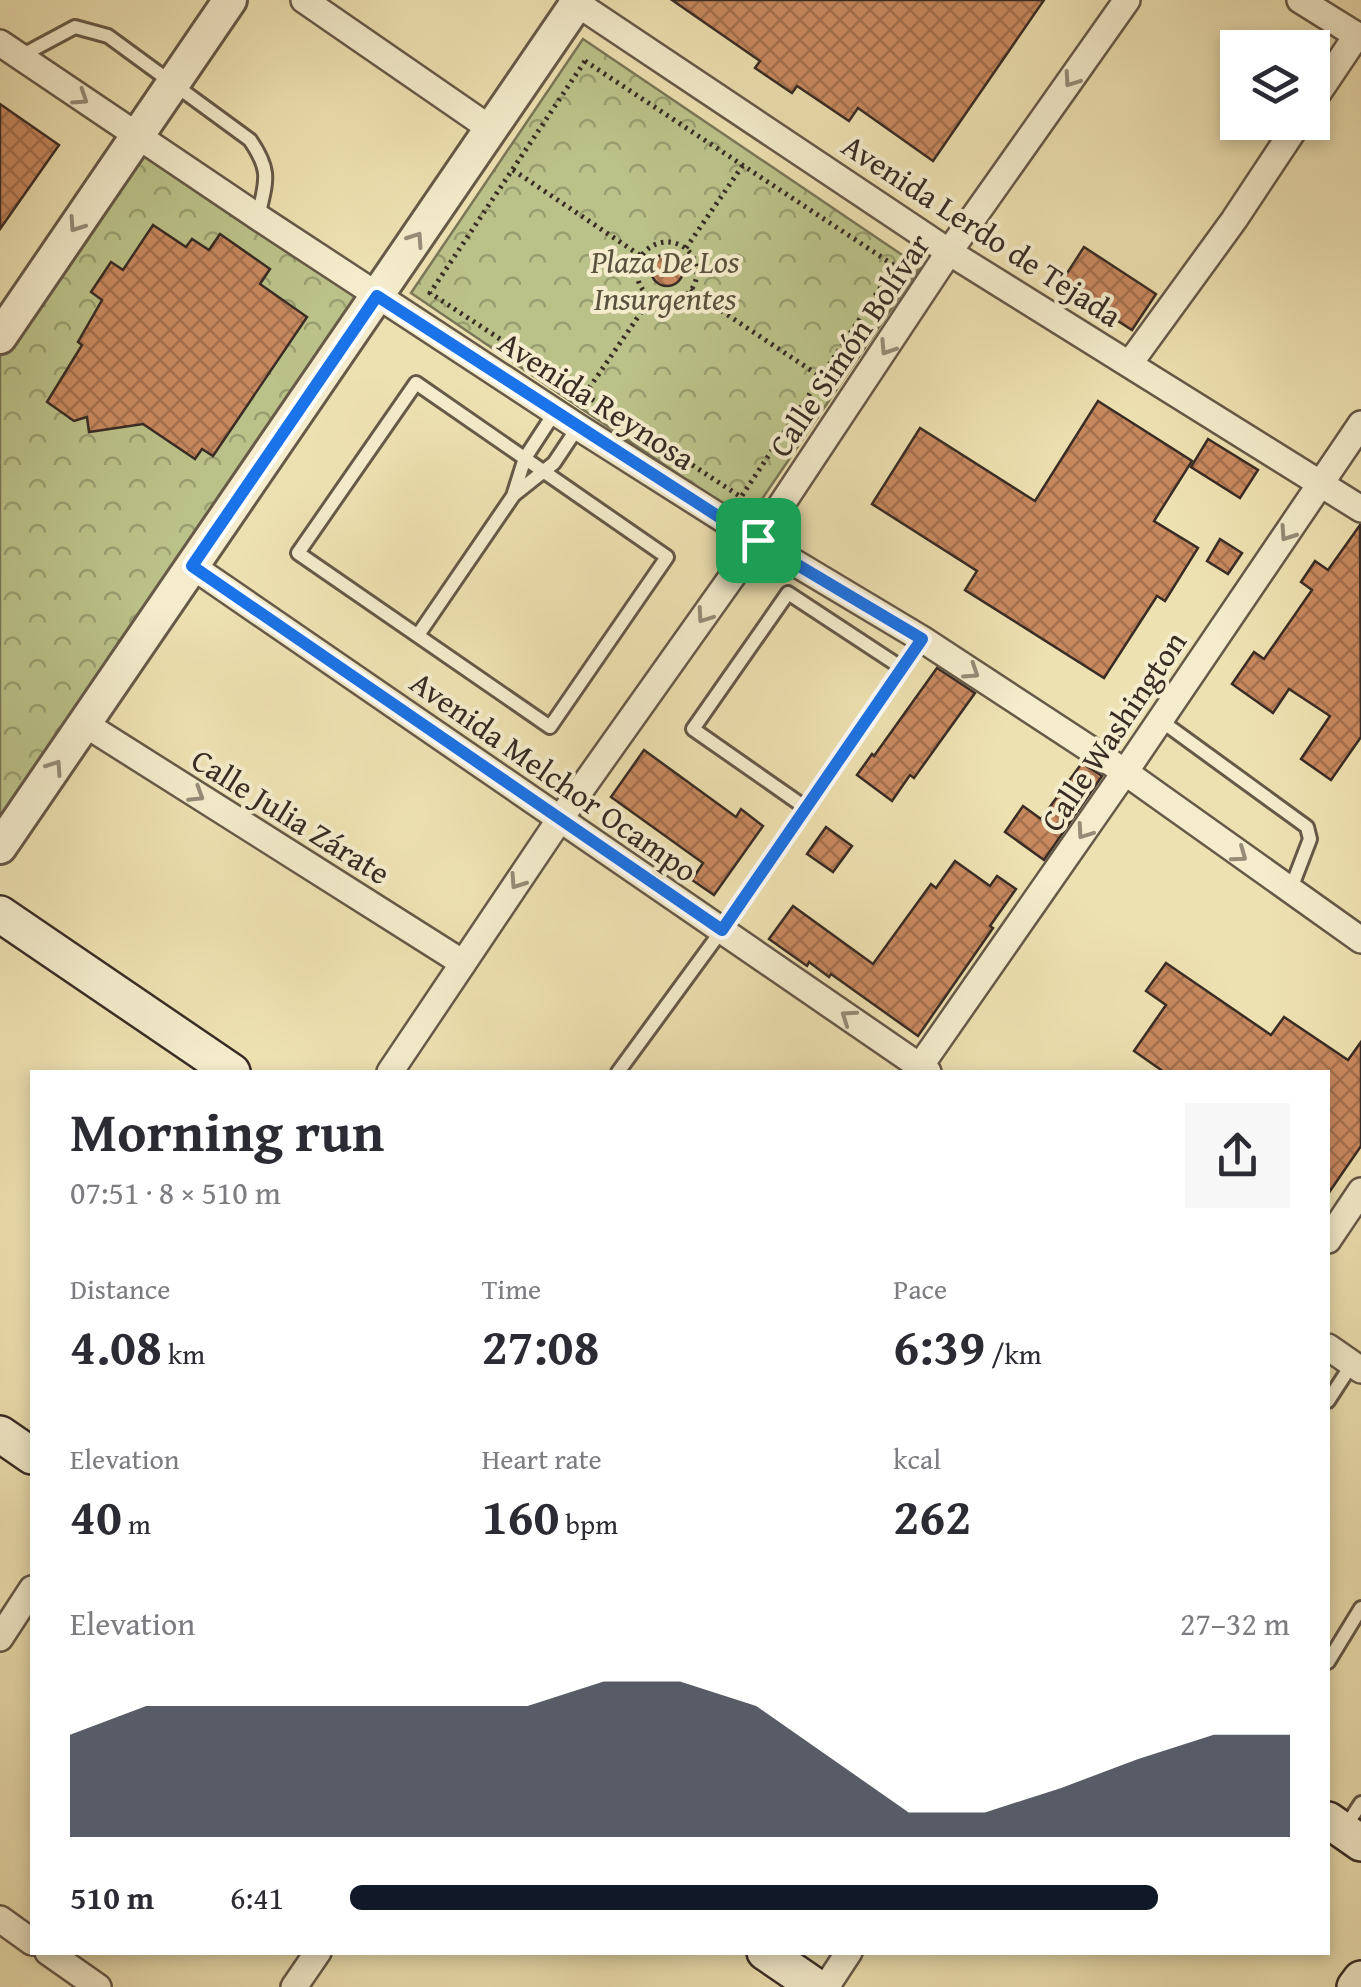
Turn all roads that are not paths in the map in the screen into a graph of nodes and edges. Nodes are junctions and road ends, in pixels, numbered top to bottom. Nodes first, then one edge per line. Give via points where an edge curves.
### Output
1 (230, 0) edge
2 (304, 0) edge
3 (1127, 0) edge
4 (1300, 0) edge
5 (576, 1) edge
6 (1359, 37) edge
7 (10, 50) edge
8 (1330, 77) edge
9 (173, 84) junction
10 (491, 128) junction
11 (138, 135) junction
12 (1287, 140) edge
13 (258, 217) junction
14 (949, 252) junction
15 (377, 296) junction
16 (0, 337) edge
17 (1130, 364) junction
18 (555, 412) junction
19 (1361, 424) edge
20 (578, 427) junction
21 (525, 458) junction
22 (544, 472) junction
23 (1321, 484) junction
24 (512, 496) junction
25 (1361, 509) edge
26 (758, 540) junction
27 (192, 566) junction
28 (418, 635) junction
29 (922, 639) junction
30 (902, 668) junction
31 (1160, 720) junction
32 (84, 724) junction
33 (1125, 772) junction
34 (806, 808) junction
35 (560, 819) junction
36 (0, 848) edge
37 (1290, 891) junction
38 (0, 914) edge
39 (722, 930) junction
40 (1361, 940) edge
41 (463, 963) junction
42 (229, 1070) edge
43 (391, 1070) edge
44 (619, 1070) edge
45 (920, 1070) edge
46 (922, 1070) edge
47 (1361, 1192) edge
48 (1330, 1237) edge
49 (1330, 1348) edge
50 (1357, 1367) edge
51 (1330, 1400) edge
52 (0, 1434) edge
53 (30, 1455) edge
54 (30, 1592) edge
55 (1361, 1608) edge
56 (0, 1638) edge
57 (1333, 1643) edge
58 (0, 1919) edge
59 (30, 1941) edge
60 (52, 1955) edge
61 (316, 1955) edge
62 (769, 1955) edge
63 (847, 1955) edge
64 (1361, 1978) edge
65 (98, 1987) edge
66 (294, 1987) edge
67 (816, 1987) edge
68 (826, 1987) edge
69 (1355, 1987) edge

1 - 9 street
2 - 10 street
3 -> 14 street, Calle Simón Bolívar
4 - 6 street
5 - 10 street
5 - 14 street, Avenida Lerdo de Tejada
6 - 8 street
7 - 9 lane via 75,27 108,36
7 -> 11 street, Avenida Reynosa
9 - 11 street
9 - 13 lane via 250,140 263,158
15 -> 10 street
11 - 13 street, Avenida Reynosa
11 -> 16 street
12 - 17 street
13 - 15 street, Avenida Reynosa
14 - 17 street, Avenida Lerdo de Tejada
14 -> 26 street, Calle Simón Bolívar
15 - 18 street, Avenida Reynosa
15 - 27 street
17 - 23 street, Avenida Lerdo de Tejada
18 - 20 street, Avenida Reynosa
18 - 21 lane
19 - 23 street, Calle Washington
20 - 22 lane
20 - 26 street, Avenida Reynosa
21 - 22 lane
21 - 24 lane
21 - 28 lane via 416,383 298,553
22 - 24 lane
22 - 28 lane via 667,556 550,726
23 - 25 street, Avenida Lerdo de Tejada
23 -> 31 street, Calle Washington
24 - 28 lane
26 - 29 street, Avenida Reynosa
26 -> 35 street, Calle Simón Bolívar
27 - 32 street
27 - 35 street, Avenida Melchor Ocampo
29 - 30 lane
29 -> 33 street, Avenida Reynosa
30 - 34 lane
30 - 34 lane via 788,593 693,729
31 - 33 street, Calle Washington
31 - 37 lane via 1308,827 1310,840
36 -> 32 street
32 -> 41 street, Calle Julia Zárate
33 -> 37 street, Avenida Reynosa
33 -> 46 street, Calle Washington
34 - 39 lane
35 - 39 street, Avenida Melchor Ocampo
35 -> 41 street, Calle Simón Bolívar
37 - 40 street, Avenida Reynosa
38 - 42 main road
39 - 44 lane
45 -> 39 street, Avenida Melchor Ocampo
41 - 43 street, Calle Simón Bolívar
47 - 48 street
49 - 50 street
50 - 51 lane
52 - 53 main road
54 - 56 street
55 - 57 lane
58 - 59 street
60 - 65 street
61 - 66 street
62 - 67 main road
63 - 68 street
64 - 69 main road

